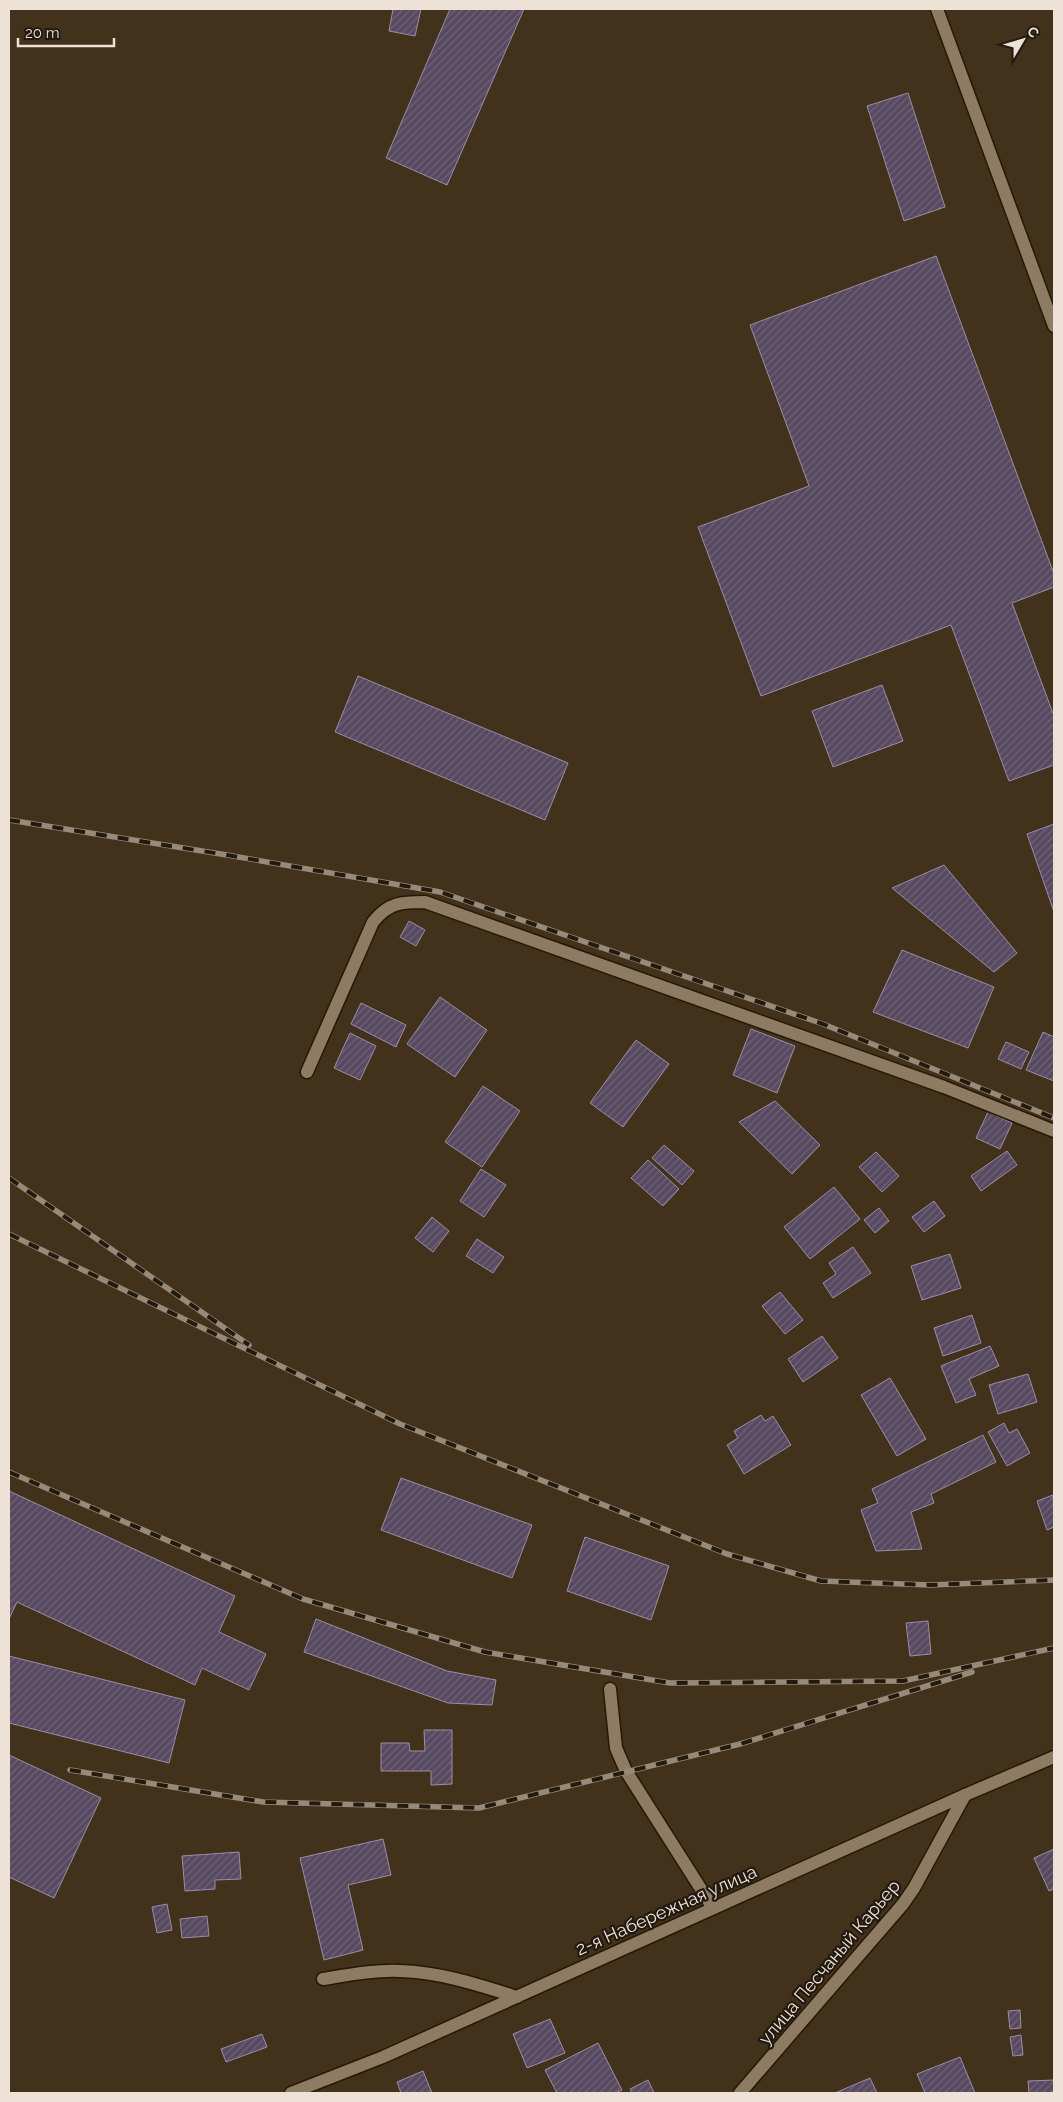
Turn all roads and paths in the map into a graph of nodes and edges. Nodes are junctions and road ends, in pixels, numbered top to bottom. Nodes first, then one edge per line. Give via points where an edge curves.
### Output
1 (937, 9) edge
2 (1054, 326) edge
3 (308, 1072) dead end
4 (1054, 1130) edge
5 (610, 1689) dead end
6 (1054, 1758) edge
7 (964, 1795) junction
8 (713, 1908) junction
9 (323, 1978) dead end
10 (517, 1997) junction
11 (291, 2093) edge
12 (740, 2093) edge

1 - 2 street
3 - 4 street via 373,922 383,910 394,904 425,902 944,1087
5 - 8 street via 616,1748 626,1772
6 - 7 street, 2-я Набережная улица
7 - 8 street, 2-я Набережная улица
7 - 12 street, улица Песчаный Карьер via 903,1904
8 - 10 street, 2-я Набережная улица
9 - 10 street via 399,1970 423,1972 456,1978
10 - 11 street, 2-я Набережная улица via 383,2057

